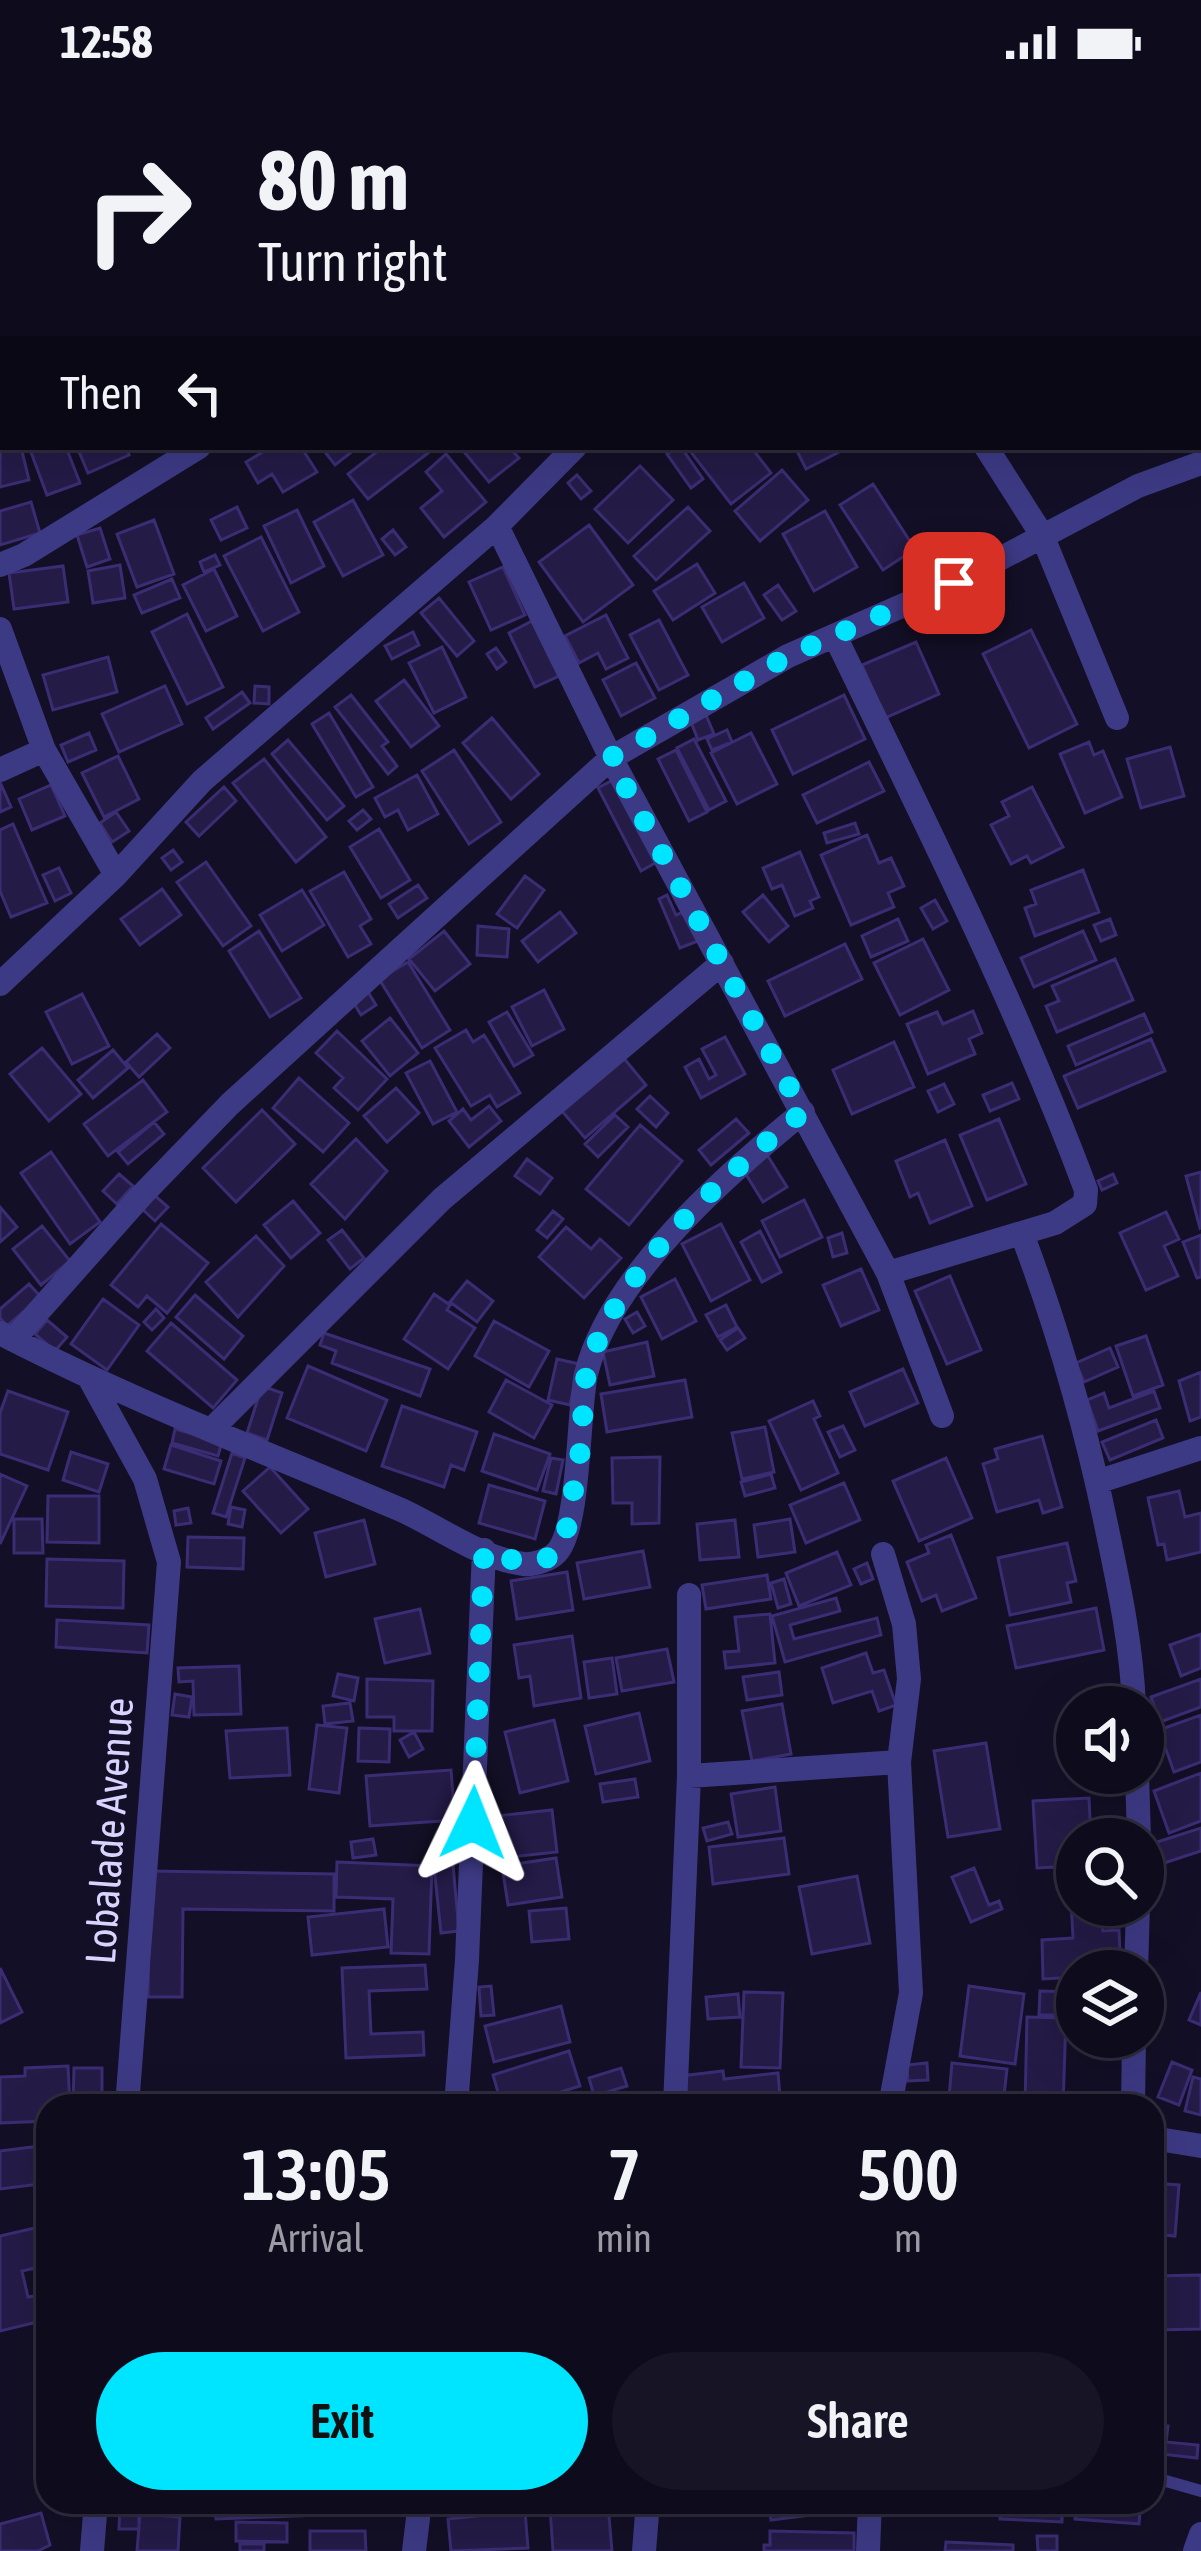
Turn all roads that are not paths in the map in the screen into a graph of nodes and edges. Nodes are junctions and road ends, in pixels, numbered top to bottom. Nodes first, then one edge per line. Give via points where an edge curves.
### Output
1 (195, 450) edge
2 (572, 450) edge
3 (988, 450) edge
4 (1201, 463) edge
5 (497, 526) junction
6 (1042, 535) junction
7 (0, 565) edge
8 (0, 629) edge
9 (835, 636) junction
10 (1117, 718) dead end
11 (44, 750) junction
12 (610, 758) junction
13 (0, 770) edge
14 (116, 875) junction
15 (722, 963) junction
16 (0, 984) edge
17 (803, 1112) junction
18 (1022, 1234) junction
19 (888, 1273) junction
20 (7, 1337) edge
21 (91, 1381) junction
22 (943, 1416) dead end
23 (212, 1430) junction
24 (1201, 1448) edge
25 (1097, 1482) junction
26 (484, 1550) junction
27 (883, 1554) dead end
28 (689, 1595) dead end
29 (1132, 1686) edge
30 (899, 1762) junction
31 (689, 1776) junction
32 (1134, 2058) edge
33 (128, 2094) edge
34 (457, 2094) edge
35 (676, 2094) edge
36 (892, 2094) edge
37 (1133, 2094) edge
38 (1164, 2140) edge
39 (1201, 2146) edge
40 (1164, 2480) edge
41 (1201, 2491) edge
42 (95, 2514) edge
43 (418, 2514) edge
44 (647, 2514) edge
45 (870, 2514) edge
46 (1201, 2534) edge
47 (92, 2551) edge
48 (414, 2551) edge
49 (644, 2551) edge
50 (868, 2551) edge
51 (1195, 2551) edge

1 - 7 street
2 - 5 street
3 - 6 street
4 - 6 street
5 - 12 street
5 - 14 street via 202,781
6 - 9 street
6 - 10 street
8 - 11 street
9 - 12 street
9 - 18 street via 1031,1052 1086,1190 1085,1204 1071,1215
11 - 13 street
11 - 14 street
12 - 15 street
12 - 20 street via 230,1104
14 - 16 street
15 - 17 street
15 - 23 street via 442,1199
17 - 19 street
17 - 26 street via 736,1167 636,1276 602,1328 585,1377 582,1438 559,1550 528,1565
18 - 19 street
18 - 25 street via 1058,1330
19 - 22 street
20 - 21 street
21 - 23 street
21 - 33 street, Lobalade Avenue via 145,1479 169,1562
23 - 26 street
24 - 25 street
25 - 29 street
26 - 34 street
27 - 30 street via 904,1624 909,1679
28 - 31 street
30 - 31 street
30 - 36 street via 910,1993
31 - 35 street
32 - 37 street
38 - 39 street
40 - 41 lane
42 - 47 street
43 - 48 street
44 - 49 street
45 - 50 street
46 - 51 street

